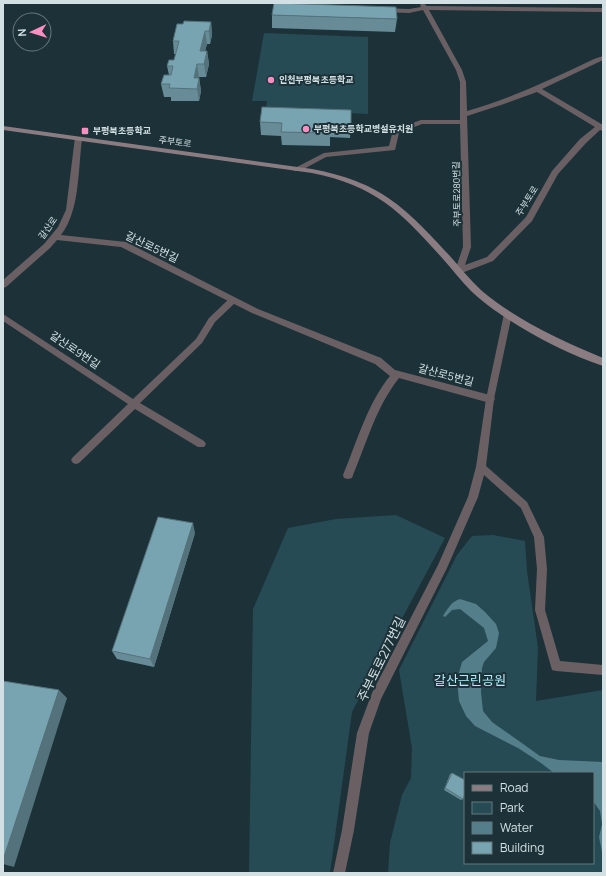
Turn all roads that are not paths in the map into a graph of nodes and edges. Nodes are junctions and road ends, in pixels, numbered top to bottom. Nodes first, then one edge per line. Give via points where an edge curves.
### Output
1 (303, 3) edge
2 (423, 6) edge
3 (333, 7) edge
4 (378, 10) edge
5 (603, 10) edge
6 (603, 58) edge
7 (537, 89) junction
8 (463, 118) junction
9 (3, 128) edge
10 (601, 128) edge
11 (78, 139) junction
12 (297, 169) junction
13 (54, 238) junction
14 (459, 271) junction
15 (3, 285) edge
16 (233, 300) junction
17 (508, 314) junction
18 (3, 317) edge
19 (603, 362) edge
20 (396, 374) junction
21 (490, 399) junction
22 (134, 404) junction
23 (201, 444) dead end
24 (76, 460) dead end
25 (481, 467) junction
26 (348, 475) dead end
27 (603, 670) edge
28 (339, 873) edge

1 - 3 street
2 - 4 street via 409,11
2 - 5 street
2 - 8 street, 주부토로280번길 via 459,70 463,82
6 - 7 street
7 - 8 street
7 - 10 street
8 - 12 street via 421,122 396,132 392,148 324,155
8 - 14 street, 주부토로280번길 via 467,175 467,246
9 - 11 main road, 주부토로
10 - 14 street, 주부토로 via 583,141 555,173 529,219 490,260
11 - 12 main road, 주부토로
11 - 13 street, 갈산로 via 70,210
12 - 14 main road, 주부토로 via 339,177 379,194 422,230
13 - 15 street, 갈산로
13 - 16 street, 갈산로5번길 via 123,244
14 - 17 main road, 주부토로 via 478,293
16 - 20 street, 갈산로5번길 via 378,361 392,374
16 - 22 lane via 212,320 199,341
17 - 19 main road, 주부토로 via 548,337
17 - 21 lane, 주부토로277번길
18 - 22 lane, 갈산로9번길
20 - 21 street, 갈산로5번길
20 - 26 street via 387,384
21 - 25 lane, 주부토로277번길
22 - 23 lane, 갈산로9번길
22 - 24 lane
25 - 27 lane via 524,505 539,537 542,569 540,610 556,666
25 - 28 lane, 주부토로277번길 via 473,497 461,526 376,697 363,733

